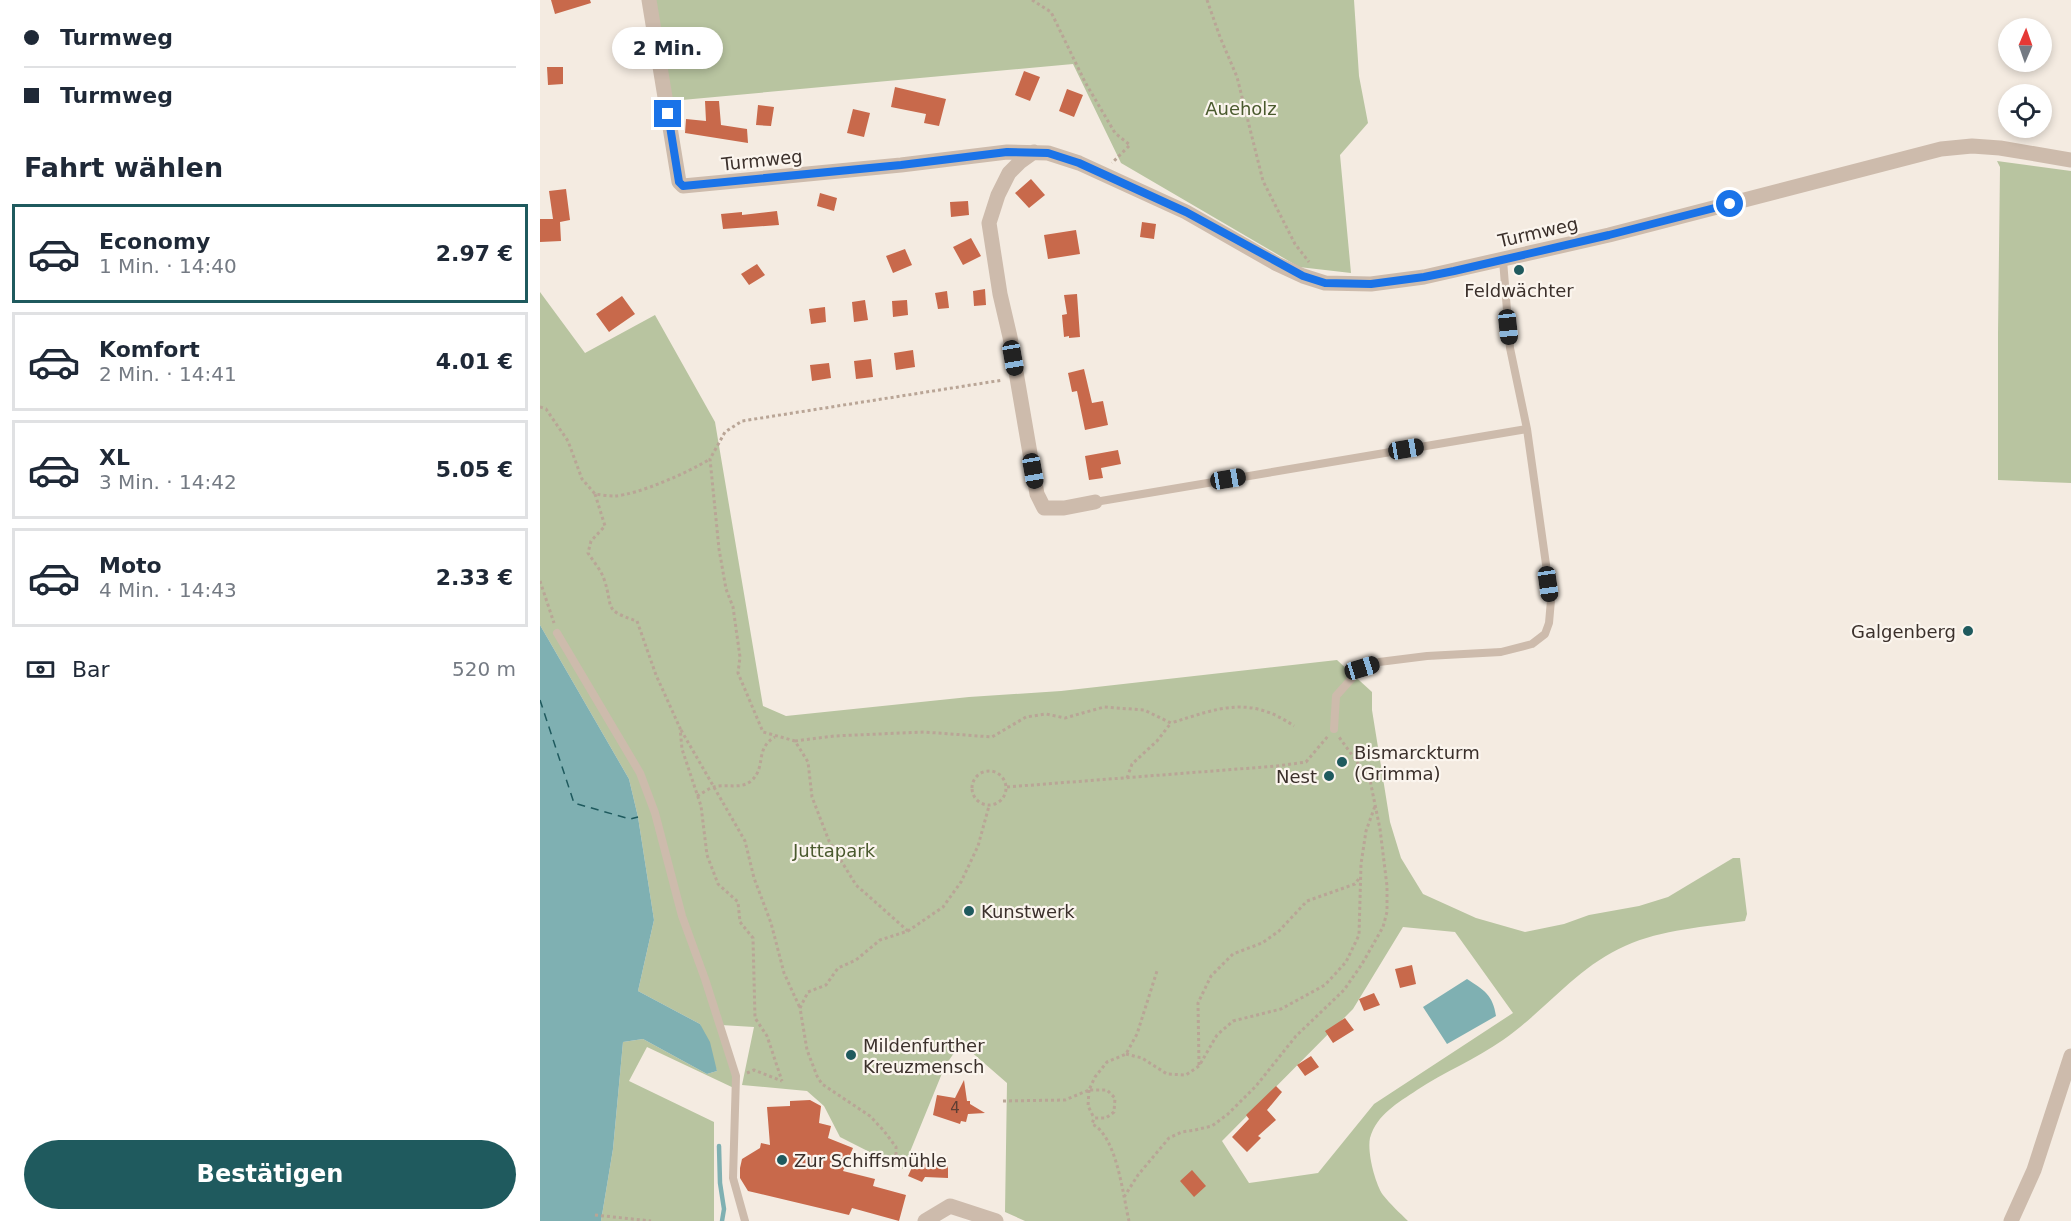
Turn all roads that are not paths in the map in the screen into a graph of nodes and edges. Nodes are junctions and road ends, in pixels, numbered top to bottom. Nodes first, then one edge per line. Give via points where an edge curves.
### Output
1 (649, 0) edge
2 (1034, 152) junction
3 (2071, 160) edge
4 (1503, 260) junction
5 (1527, 429) junction
6 (1095, 502) joint
7 (557, 633) road end
8 (1334, 729) road end
9 (2071, 1056) edge
10 (745, 1221) edge
11 (925, 1221) edge
12 (996, 1221) edge
13 (2011, 1221) edge

1 - 2 street, Turmweg via 679,182 683,186
2 - 4 street, Turmweg via 1079,163 1186,212 1286,268 1325,283 1381,283
2 - 6 street via 1010,173 989,223 1000,294 1037,494 1044,508
3 - 4 street, Turmweg via 2000,148 1941,149
4 - 5 lane via 1510,348
5 - 6 lane
5 - 8 lane via 1551,600 1550,623 1545,634 1532,644 1501,652 1427,656 1362,668 1336,696
7 - 10 lane via 640,773 655,813 682,916 736,1076 733,1178
9 - 13 street via 2034,1170
11 - 12 street via 950,1206

